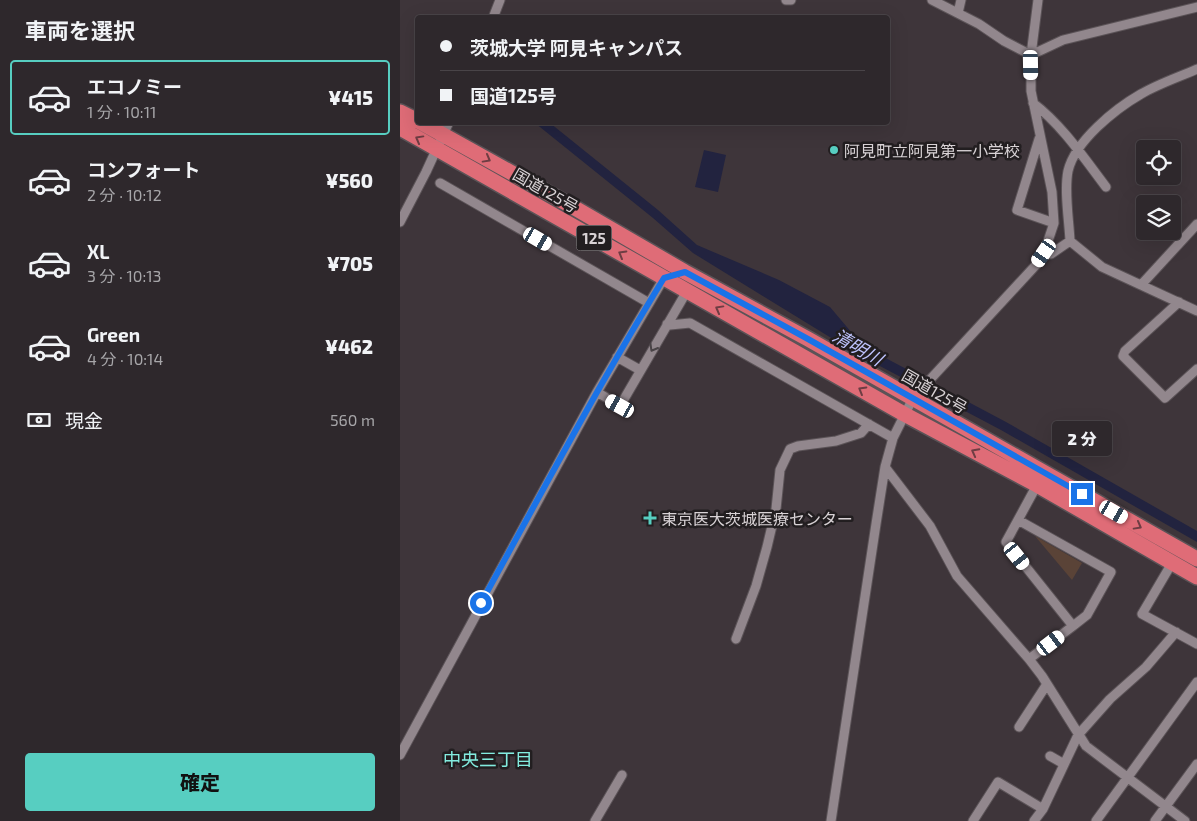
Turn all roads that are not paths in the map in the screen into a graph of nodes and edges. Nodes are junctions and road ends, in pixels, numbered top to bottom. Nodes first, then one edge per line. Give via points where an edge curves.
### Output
1 (500, 0) edge
2 (786, 0) edge
3 (791, 0) edge
4 (932, 0) edge
5 (961, 0) edge
6 (1038, 0) edge
7 (1197, 7) edge
8 (958, 13) junction
9 (494, 15) edge
10 (1031, 55) junction
11 (1197, 69) edge
12 (1033, 102) junction
13 (400, 112) edge
14 (415, 120) edge
15 (424, 125) edge
16 (400, 128) edge
17 (444, 136) edge
18 (1040, 137) junction
19 (1078, 150) junction
20 (440, 183) dead end
21 (1106, 187) dead end
22 (400, 222) edge
23 (1054, 223) junction
24 (1197, 224) edge
25 (1070, 241) junction
26 (1044, 253) junction
27 (685, 272) junction
28 (664, 278) junction
29 (1141, 285) junction
30 (687, 291) junction
31 (1178, 302) junction
32 (649, 303) junction
33 (1197, 311) edge
34 (667, 324) junction
35 (617, 357) junction
36 (1197, 369) edge
37 (640, 370) junction
38 (597, 392) junction
39 (913, 398) junction
40 (904, 414) junction
41 (869, 424) junction
42 (893, 438) junction
43 (885, 467) junction
44 (1037, 485) junction
45 (1018, 520) junction
46 (1197, 559) edge
47 (1172, 562) junction
48 (1197, 577) edge
49 (1073, 626) junction
50 (1176, 632) junction
51 (736, 638) dead end
52 (1197, 644) edge
53 (1029, 659) junction
54 (1197, 682) edge
55 (1047, 684) junction
56 (1019, 727) dead end
57 (1078, 735) junction
58 (400, 755) edge
59 (1050, 756) dead end
60 (1064, 764) junction
61 (1197, 764) edge
62 (622, 775) dead end
63 (1127, 778) junction
64 (1166, 807) junction
65 (1043, 809) junction
66 (595, 821) edge
67 (831, 821) edge
68 (973, 821) edge
69 (1034, 821) edge
70 (1096, 821) edge
71 (1155, 821) edge
72 (1185, 821) edge

1 - 9 street
2 - 3 street
4 - 8 street
5 - 8 street
6 - 10 street
7 - 10 street via 1063,40
8 - 10 street
10 - 12 street
11 - 19 street via 1141,94 1119,109
12 - 18 street
12 - 19 street
13 - 14 highway, 国道125号 / 125
15 - 17 highway, 国道125号 / 125
17 -> 16 highway, 国道125号 / 125
17 - 22 street
17 -> 27 highway, 国道125号 / 125
28 -> 17 highway, 国道125号 / 125
18 - 23 street via 1052,192
18 - 23 street via 1017,210
19 - 21 street
19 - 25 street via 1068,173
20 - 32 street
23 - 26 street
24 - 29 street
25 - 26 street via 1051,254
25 - 29 street via 1102,267
26 - 39 street via 1026,278
27 - 28 street
27 - 30 street
27 - 39 highway, 国道125号 / 125
28 - 30 highway, 国道125号 / 125
28 - 32 street
29 - 31 street
30 - 34 street
40 -> 30 highway, 国道125号 / 125
31 - 33 street
31 - 36 street via 1123,356 1165,398
32 - 35 street
34 -> 37 street
34 - 41 street via 690,323
35 - 37 street
35 - 38 street
37 - 38 street via 620,406
38 - 58 street
39 - 40 street
39 -> 46 highway, 国道125号 / 125
40 - 42 street
44 -> 40 highway, 国道125号 / 125
41 - 42 street
41 - 51 street via 861,433 836,441 790,449 780,470 776,509 756,586
42 - 43 street
43 - 53 street via 930,526 956,576
43 - 67 street
44 - 45 street
44 - 47 highway, 国道125号 / 125
45 - 49 street via 1006,542
45 - 49 street via 1111,572 1086,615
47 - 48 highway, 国道125号 / 125
47 - 50 street via 1142,614
49 - 53 street
50 - 52 street
50 - 57 street
53 - 55 street
54 - 63 street
55 - 56 street
55 - 57 street
57 - 60 street
57 - 63 street via 1086,746
59 - 60 street
60 - 65 street
61 - 64 street
62 - 66 street
63 - 64 street
63 - 70 street
64 - 71 street
64 - 72 street
65 - 68 street via 998,782
65 - 69 street

